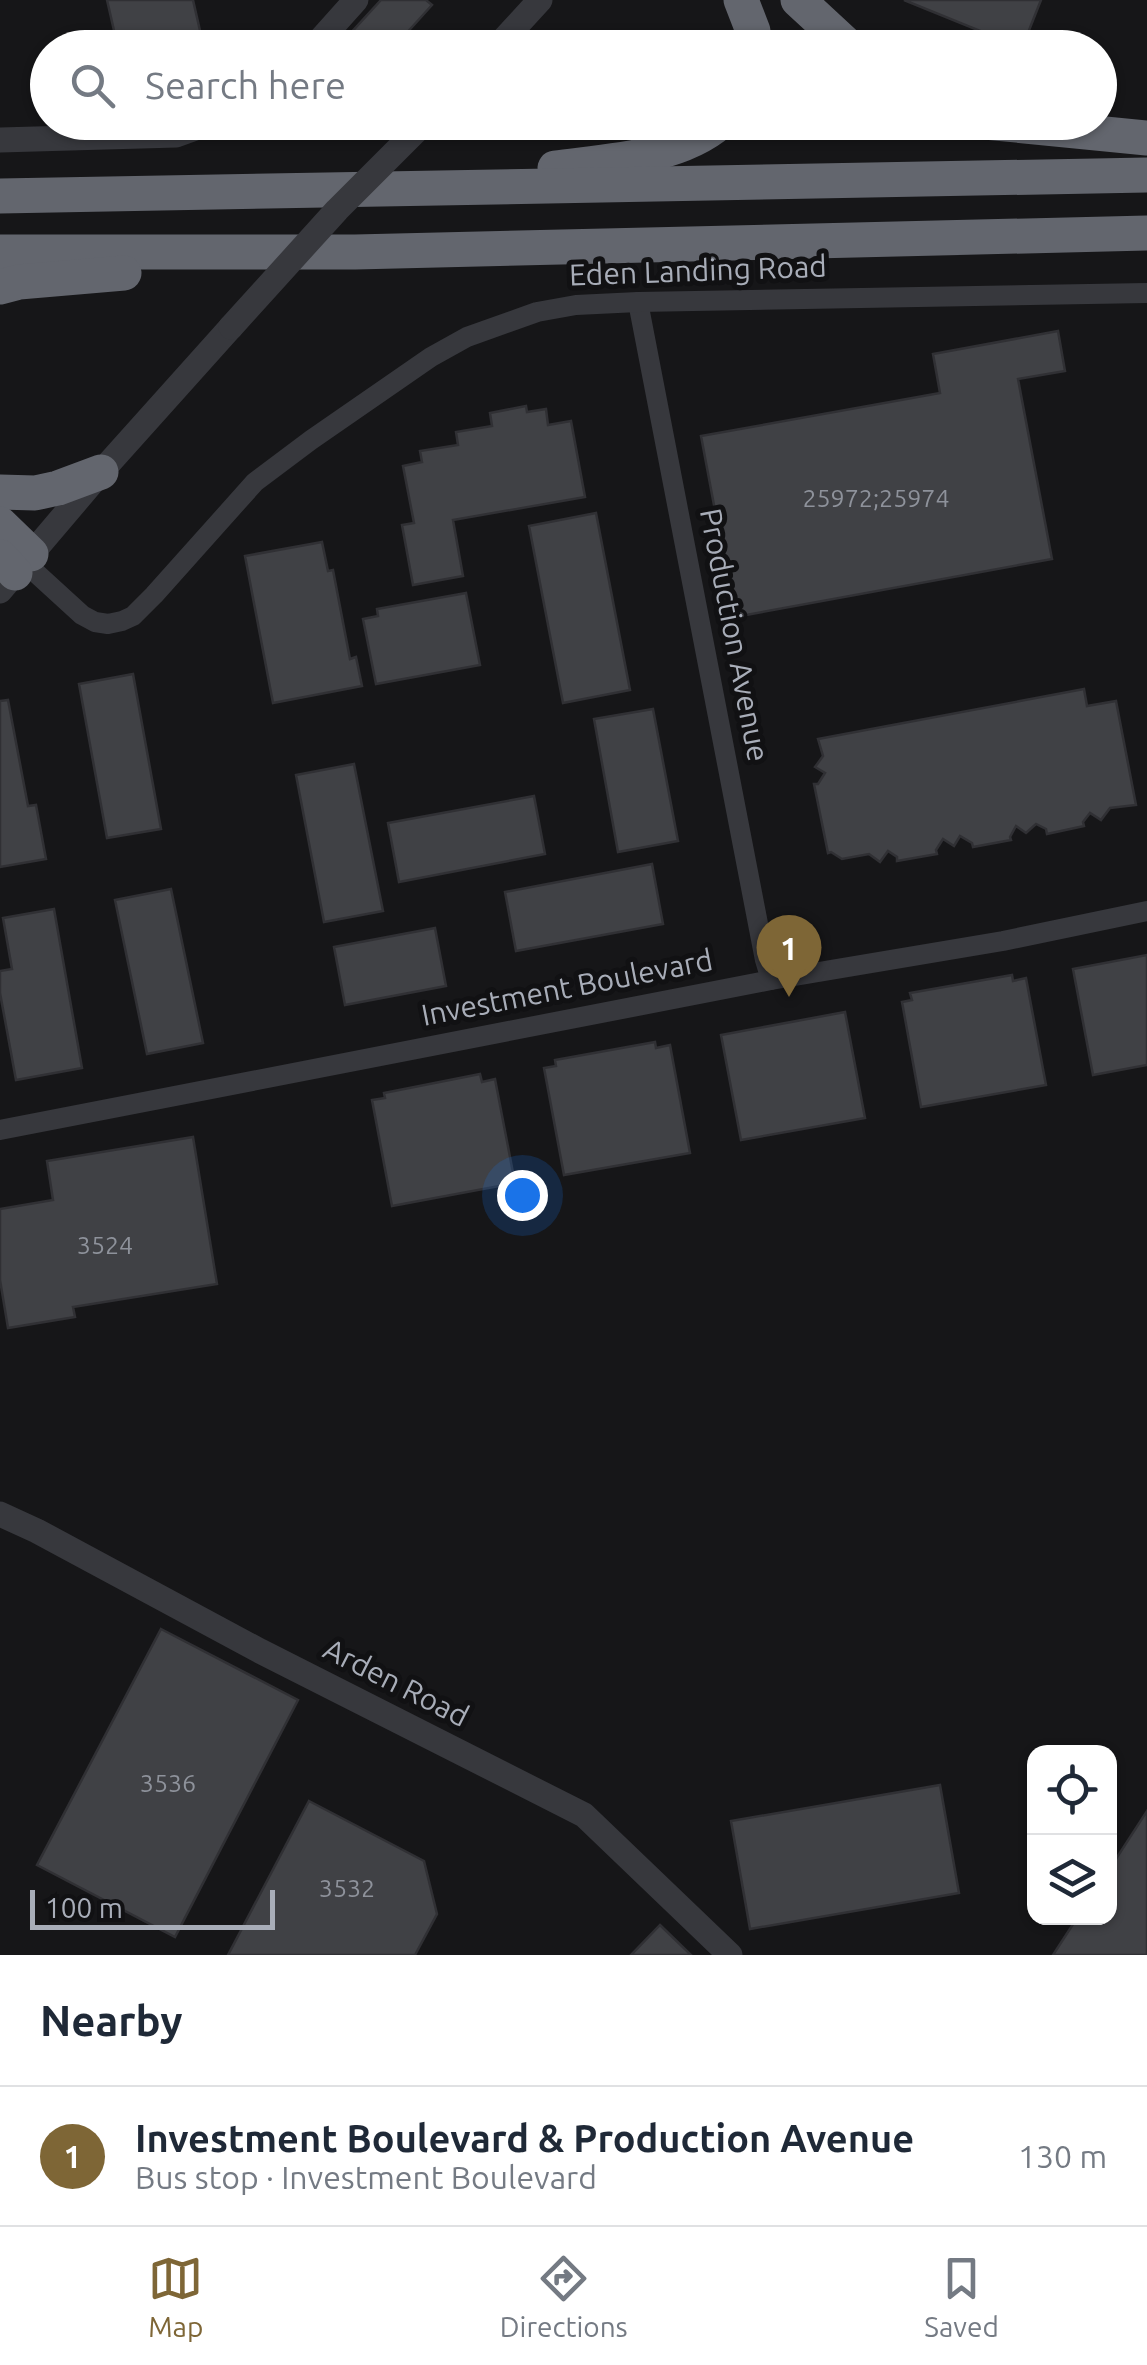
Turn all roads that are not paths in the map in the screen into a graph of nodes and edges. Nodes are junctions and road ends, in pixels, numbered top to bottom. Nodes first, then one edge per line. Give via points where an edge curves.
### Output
1 (356, 0) edge
2 (540, 0) edge
3 (741, 0) edge
4 (798, 0) edge
5 (329, 30) edge
6 (512, 30) edge
7 (753, 30) edge
8 (830, 30) edge
9 (1117, 135) edge
10 (1147, 138) edge
11 (30, 139) edge
12 (0, 140) edge
13 (407, 140) edge
14 (694, 140) edge
15 (1147, 175) edge
16 (397, 190) junction
17 (0, 196) edge
18 (1147, 233) edge
19 (0, 252) edge
20 (354, 252) junction
21 (0, 287) edge
22 (1147, 293) edge
23 (638, 302) junction
24 (100, 472) junction
25 (0, 492) edge
26 (0, 524) edge
27 (14, 567) edge
28 (1147, 911) edge
29 (770, 980) junction
30 (0, 1130) edge
31 (0, 1514) edge
32 (730, 1955) edge

1 - 5 street
2 - 6 street
3 - 7 highway
4 - 8 highway
9 - 10 highway
11 - 12 street
13 - 24 street, bridge
14 - 16 highway via 610,160
15 - 16 highway
16 - 17 highway
18 - 20 highway
19 - 20 highway
20 - 21 highway
22 - 23 street, Eden Landing Road
23 - 27 street, Eden Landing Road via 537,312 431,357 255,482 154,595 122,621 82,616
23 - 29 street, Production Avenue
24 - 25 highway via 35,493
24 - 27 street
26 - 27 highway
28 - 29 street, Investment Boulevard
29 - 30 street, Investment Boulevard
31 - 32 street, Arden Road via 584,1815

